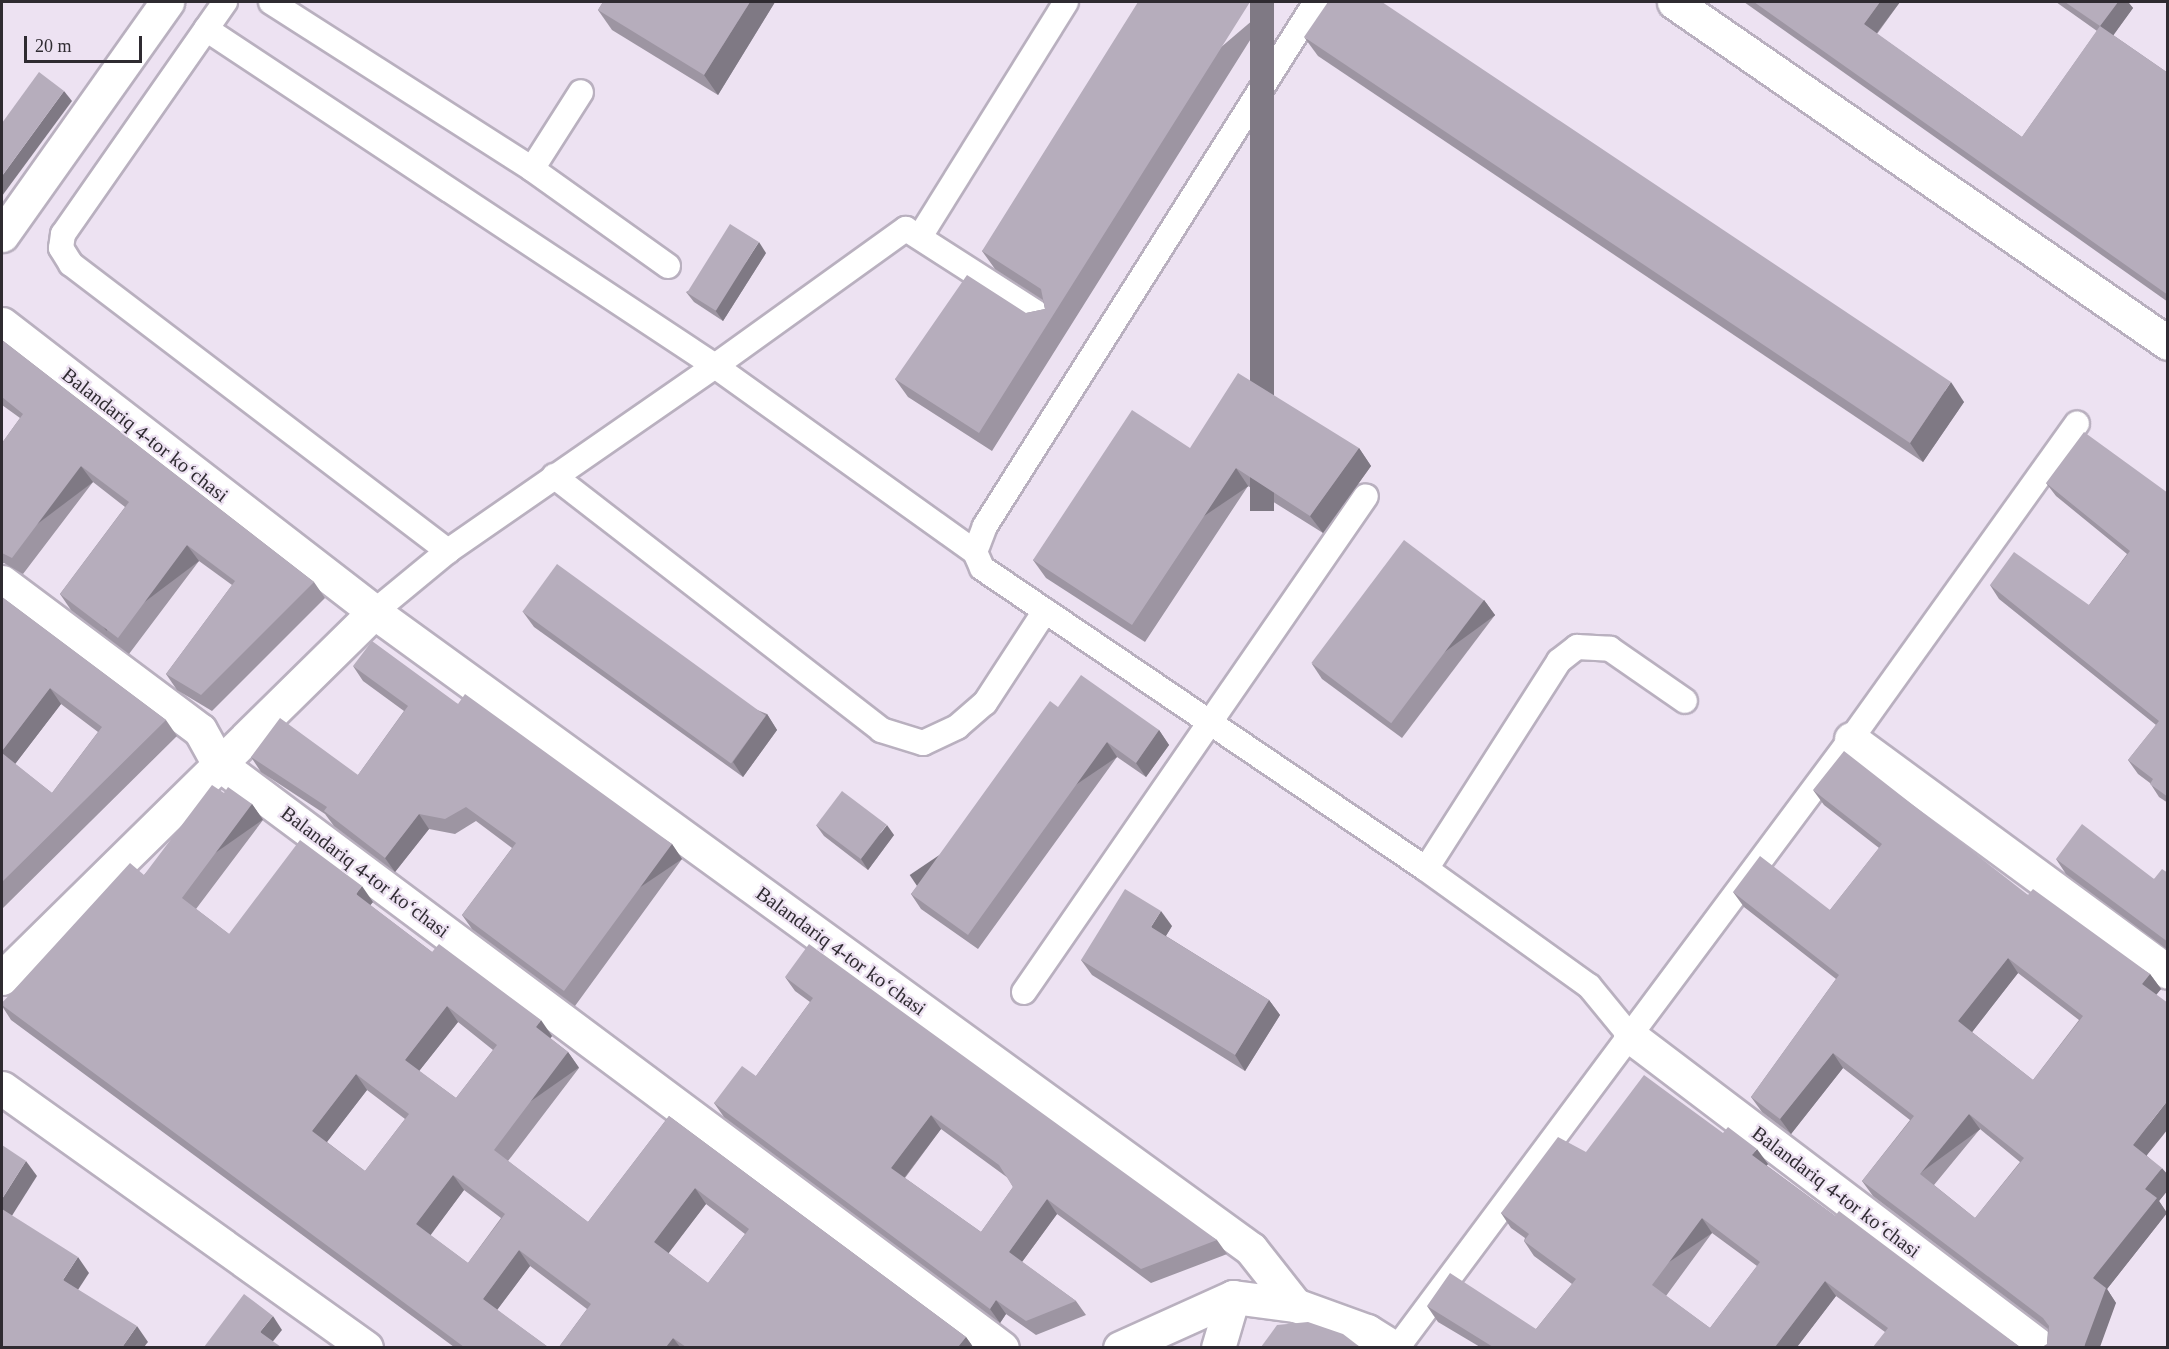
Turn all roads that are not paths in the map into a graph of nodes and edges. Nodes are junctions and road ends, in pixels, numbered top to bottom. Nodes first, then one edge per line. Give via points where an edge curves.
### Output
1 (167, 2) edge
2 (225, 2) edge
3 (271, 2) edge
4 (1066, 2) edge
5 (1316, 2) edge
6 (1674, 2) edge
7 (206, 29) junction
8 (581, 92) dead end
9 (532, 169) junction
10 (2, 235) edge
11 (921, 235) junction
12 (668, 266) dead end
13 (1046, 319) edge
14 (2, 324) edge
15 (2168, 343) edge
16 (715, 366) junction
17 (2076, 423) dead end
18 (554, 476) junction
19 (1366, 496) dead end
20 (448, 551) junction
21 (975, 552) junction
22 (2, 582) edge
23 (1045, 611) junction
24 (374, 612) junction
25 (1685, 702) dead end
26 (1210, 722) junction
27 (1851, 740) junction
28 (218, 763) junction
29 (1426, 869) junction
30 (2168, 972) edge
31 (2, 978) edge
32 (1024, 992) dead end
33 (1630, 1036) junction
34 (2, 1088) edge
35 (1233, 1297) junction
36 (1295, 1305) junction
37 (366, 1347) edge
38 (1002, 1347) edge
39 (1120, 1347) edge
40 (1218, 1347) edge
41 (1396, 1347) edge
42 (2042, 1347) edge

1 - 10 street
2 - 7 lane
3 - 9 lane
4 - 11 lane
5 - 21 lane via 985,526
6 - 15 street
7 - 16 lane
7 - 20 lane via 63,234 61,248 70,264
8 - 9 lane
9 - 12 lane
11 - 13 lane
11 - 16 lane via 906,229 891,236
14 - 24 street, Balandariq 4-tor koʻchasi
16 - 18 lane
16 - 21 lane
17 - 27 lane
18 - 20 lane
18 - 23 lane via 881,730 923,743 957,727 985,703
19 - 26 lane
20 - 24 lane
21 - 23 lane via 982,568
22 - 28 street, Balandariq 4-tor koʻchasi via 200,730
23 - 26 lane
24 - 28 street
24 - 36 street, Balandariq 4-tor koʻchasi via 1251,1249
25 - 29 lane via 1610,649 1577,646 1559,661
26 - 29 lane
26 - 32 lane
27 - 30 street
27 - 33 lane
28 - 31 street
28 - 38 street, Balandariq 4-tor koʻchasi
29 - 33 lane via 1589,986
33 - 41 lane
33 - 42 street, Balandariq 4-tor koʻchasi
34 - 37 street
35 - 36 street
35 - 39 street
35 - 40 street
36 - 41 street via 1367,1331

